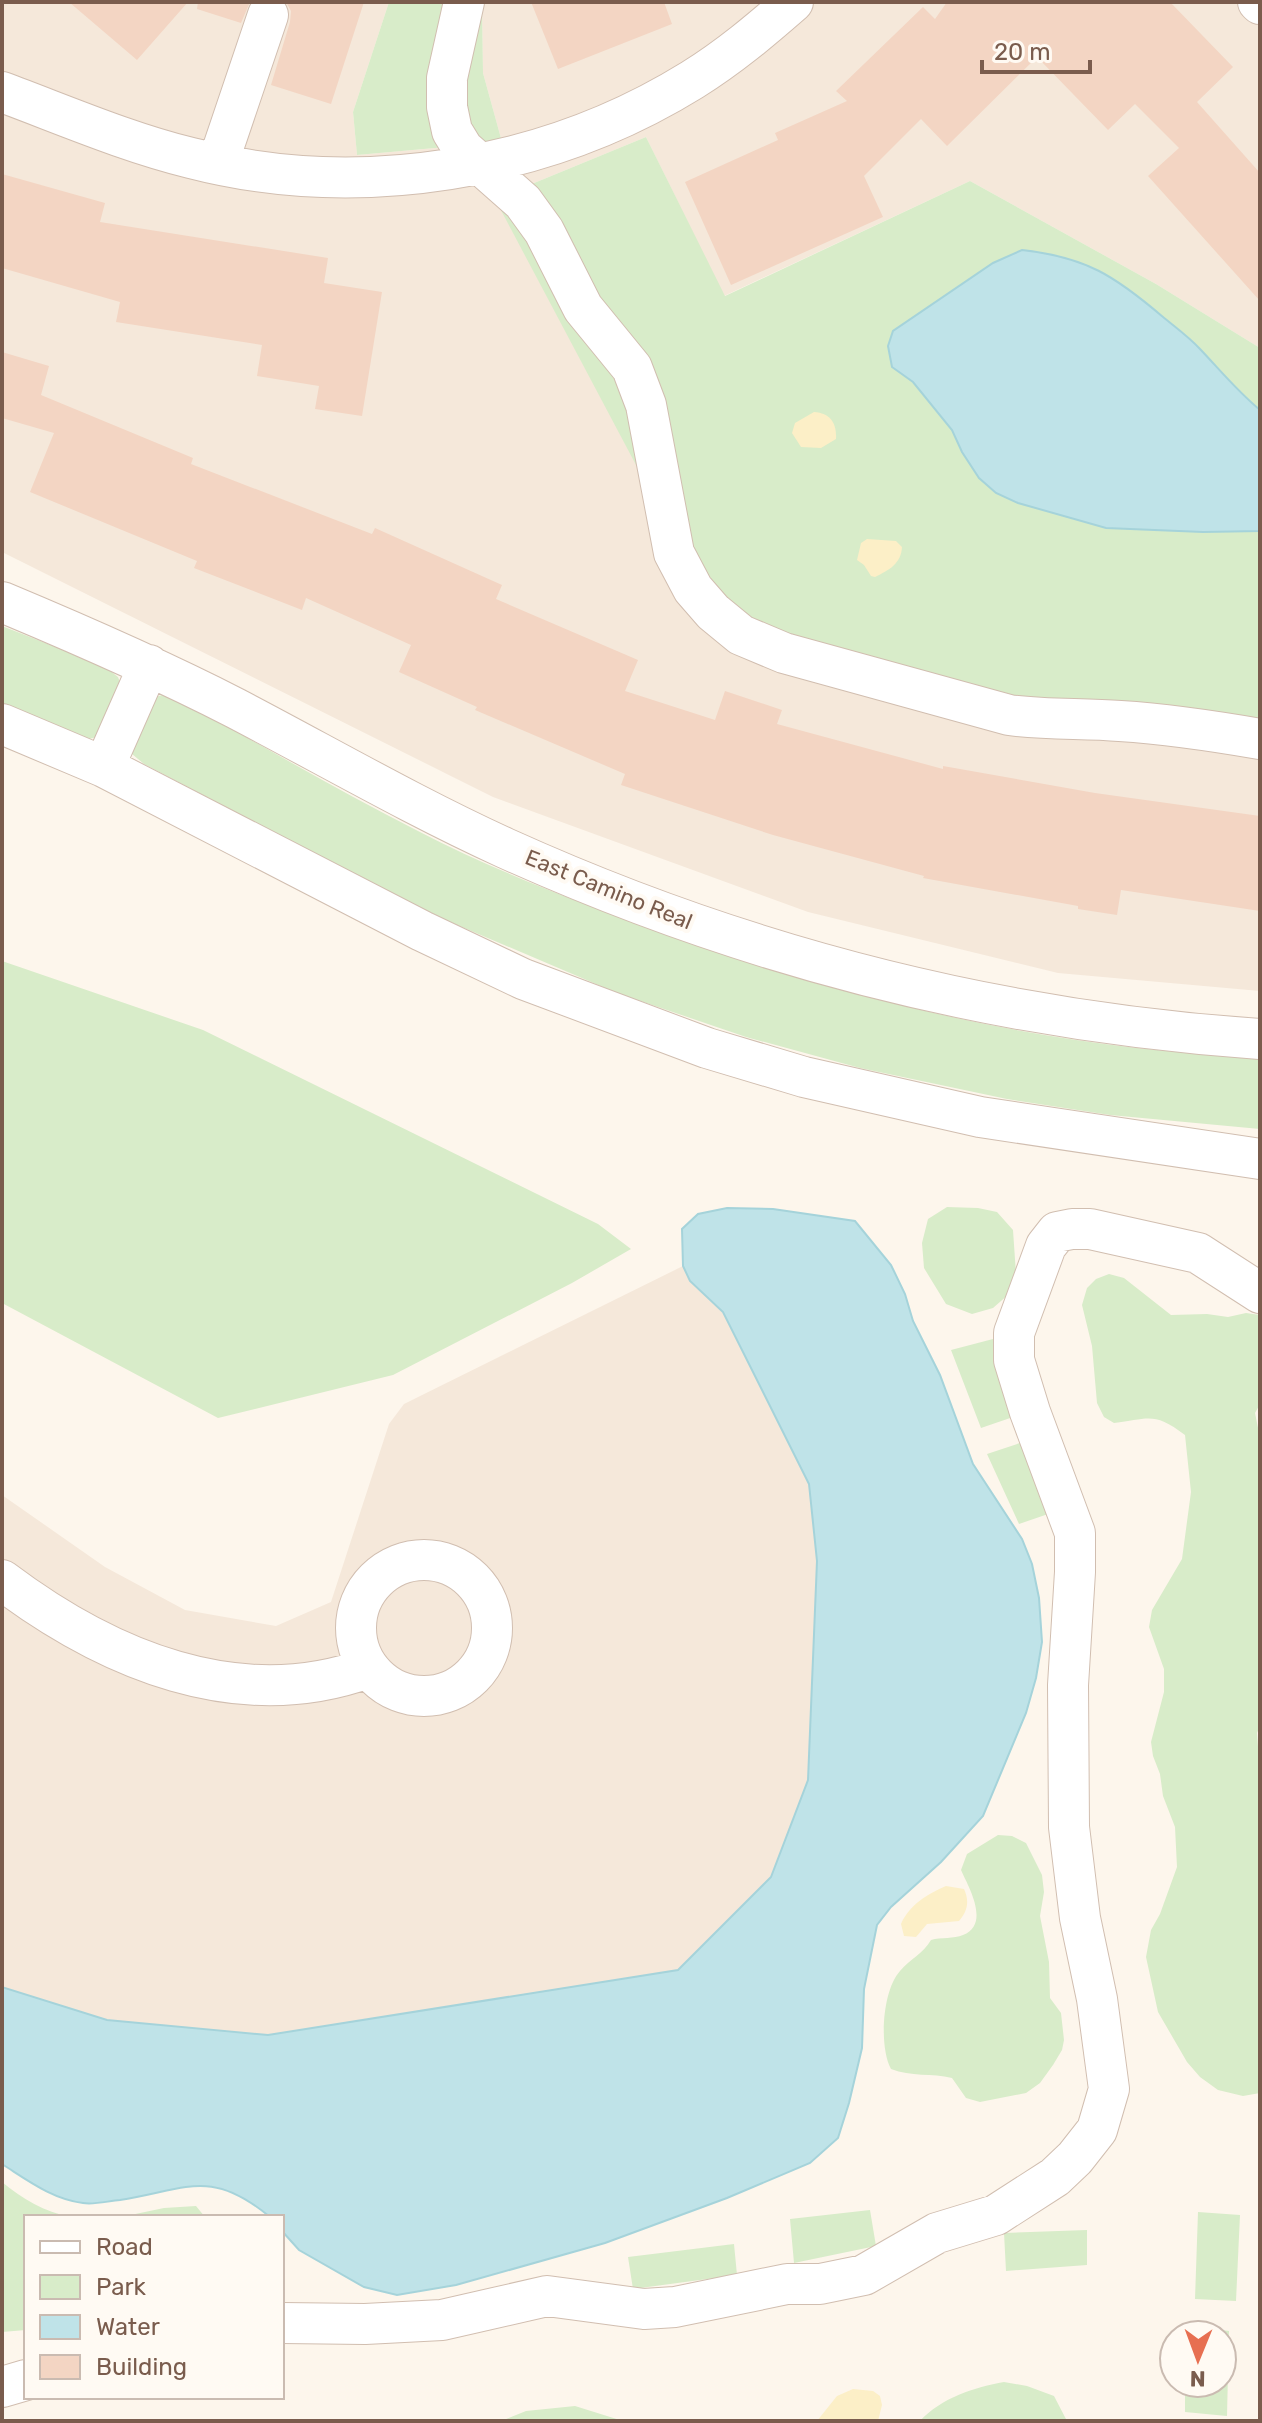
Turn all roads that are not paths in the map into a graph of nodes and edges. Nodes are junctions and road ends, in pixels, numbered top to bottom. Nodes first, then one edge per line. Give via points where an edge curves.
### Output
1 (464, 2) edge
2 (793, 2) edge
3 (268, 15) dead end
4 (2, 92) edge
5 (218, 163) junction
6 (480, 164) junction
7 (2, 602) edge
8 (149, 665) junction
9 (2, 724) edge
10 (1260, 739) edge
11 (104, 767) junction
12 (1260, 1039) edge
13 (1260, 1159) edge
14 (1260, 1293) edge
15 (2, 1580) edge
16 (368, 1668) dead end
17 (284, 2323) edge
18 (24, 2381) edge
19 (2, 2387) edge

1 - 6 street via 447,78 447,107 452,131
2 - 6 street via 753,38 692,80 627,115 559,143
3 - 5 street
4 - 5 street via 120,136
5 - 6 street via 337,177 410,175
6 - 10 street via 523,202 583,308 632,368 646,405 674,553 693,589 741,635 809,661 1009,715 1125,721
7 - 8 street, East Camino Real
8 - 11 street
8 - 12 street, East Camino Real via 502,847 749,942 1010,1009
9 - 11 street
11 - 13 street via 508,972 707,1048 804,1077 980,1117
14 - 17 street via 1198,1253 1072,1229 1057,1232 1046,1246 1014,1333 1014,1360 1075,1533 1069,1827 1109,2089 1097,2130 1075,2158 996,2215 937,2233 864,2275 675,2307 644,2309 547,2296 427,2322
15 - 16 street via 46,1613 100,1642 207,1680 309,1685
18 - 19 street

